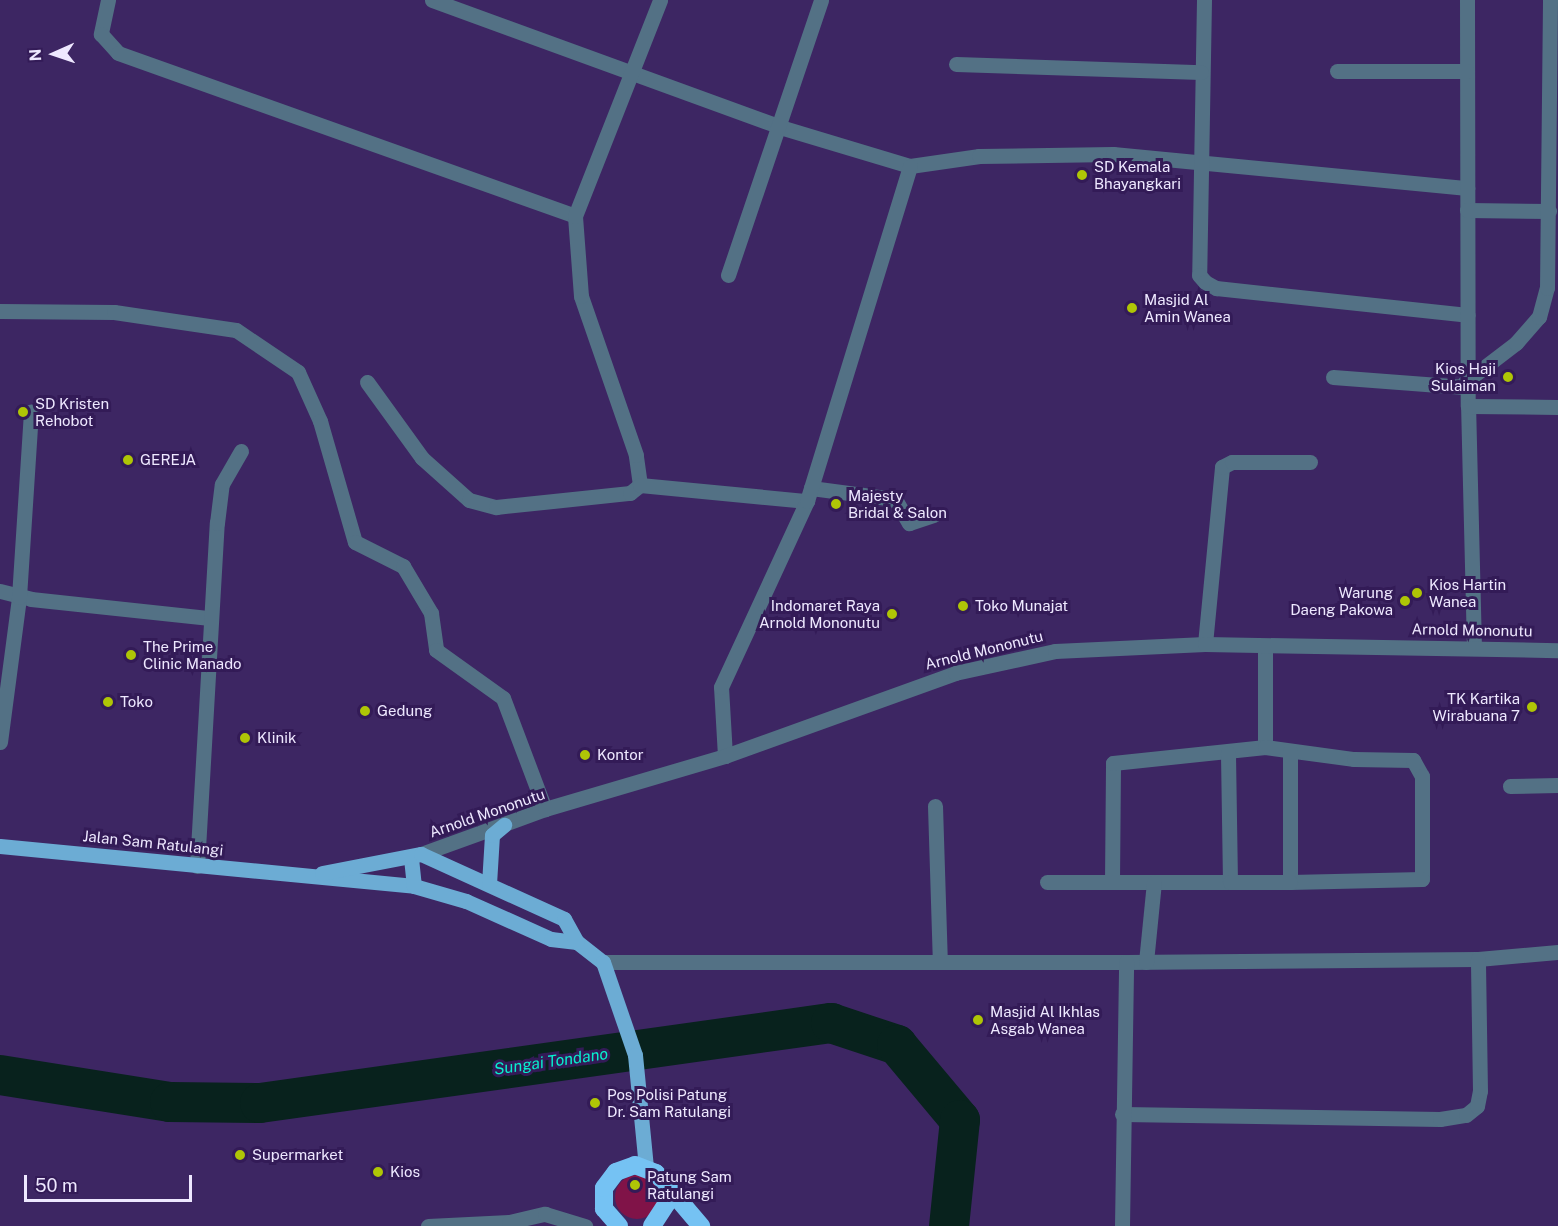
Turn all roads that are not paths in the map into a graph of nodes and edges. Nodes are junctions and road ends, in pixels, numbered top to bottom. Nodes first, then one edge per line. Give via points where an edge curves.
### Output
1 (108, 0) edge
2 (432, 0) edge
3 (660, 0) edge
4 (821, 0) edge
5 (1204, 0) edge
6 (1467, 0) edge
7 (1550, 0) edge
8 (956, 64) dead end
9 (632, 70) junction
10 (1337, 71) dead end
11 (1467, 71) junction
12 (1201, 72) junction
13 (780, 126) junction
14 (1202, 160) junction
15 (910, 166) junction
16 (1467, 188) junction
17 (1467, 210) junction
18 (1549, 211) junction
19 (575, 216) junction
20 (728, 275) dead end
21 (0, 310) edge
22 (1468, 315) junction
23 (1333, 377) dead end
24 (367, 382) dead end
25 (1465, 385) junction
26 (1468, 406) junction
27 (1558, 407) edge
28 (31, 411) dead end
29 (241, 451) dead end
30 (1310, 462) dead end
31 (640, 485) junction
32 (809, 495) junction
33 (934, 515) dead end
34 (0, 591) edge
35 (19, 597) junction
36 (210, 618) junction
37 (1205, 644) junction
38 (1265, 646) junction
39 (1474, 648) junction
40 (1558, 650) edge
41 (0, 742) edge
42 (1265, 747) junction
43 (1290, 751) junction
44 (1228, 753) junction
45 (725, 756) junction
46 (1558, 785) edge
47 (1510, 786) dead end
48 (935, 806) dead end
49 (545, 809) junction
50 (504, 825) junction
51 (0, 846) edge
52 (416, 856) junction
53 (197, 866) junction
54 (301, 877) junction
55 (1112, 881) junction
56 (1047, 882) dead end
57 (1154, 882) junction
58 (1230, 882) junction
59 (1290, 882) junction
60 (489, 884) junction
61 (414, 886) junction
62 (577, 942) junction
63 (1558, 952) edge
64 (1478, 959) junction
65 (603, 962) junction
66 (940, 962) junction
67 (1126, 962) junction
68 (1146, 962) junction
69 (1122, 1114) junction
70 (646, 1167) junction
71 (664, 1182) junction
72 (608, 1223) edge
73 (428, 1226) edge
74 (585, 1226) edge
75 (652, 1226) edge
76 (700, 1226) edge
77 (1122, 1226) edge

1 - 19 street via 100,34 118,53
2 - 9 street
3 - 9 street
4 - 13 street
5 - 12 street
6 - 11 street
7 - 18 street
8 - 12 street
9 - 13 street
9 - 19 street
10 - 11 street
11 - 16 street
12 - 14 street
13 - 15 street
13 - 20 street
14 - 15 street via 1054,152
14 - 16 street
14 - 22 street via 1199,274 1204,282 1216,288
15 - 32 street
16 - 17 street
17 - 18 street
17 - 22 street
18 - 25 street via 1547,288 1539,317 1516,343
19 - 31 street via 581,297 636,455
21 - 49 street via 114,312 236,330 298,372 320,421 355,542 403,566 430,613 436,651 503,698
22 - 25 street
23 - 25 street
24 - 31 street via 422,458 470,500 496,507 630,493
25 - 26 street
26 - 27 street
26 - 39 street
28 - 35 street
29 - 36 street via 222,484
30 - 37 street via 1232,462 1222,467
31 - 32 street
32 - 33 street via 896,499 909,523
32 - 45 street via 721,687
34 - 35 street
35 - 36 street
35 - 41 street
36 - 53 street
37 - 38 street, Arnold Mononutu
37 - 45 street, Arnold Mononutu via 1055,651 1001,662
38 - 39 street, Arnold Mononutu
38 - 42 street
39 - 40 street, Arnold Mononutu
42 - 43 street
42 - 44 street
43 - 59 street
43 - 59 street via 1413,760 1422,776 1422,879
44 - 55 street via 1113,763
44 - 58 street
45 - 49 street, Arnold Mononutu
46 - 47 street
48 - 66 street
49 - 50 street, Arnold Mononutu
50 - 52 street, Arnold Mononutu
50 - 60 main road via 492,835
51 - 53 main road, Jalan Sam Ratulangi
52 - 54 main road, Jalan Sam Ratulangi
52 - 60 main road
52 - 61 main road
53 - 54 main road, Jalan Sam Ratulangi
54 - 61 main road, Jalan Sam Ratulangi
55 - 56 street
55 - 57 street
57 - 58 street
57 - 68 street
58 - 59 street
60 - 62 main road via 564,919
61 - 62 main road, Jalan Sam Ratulangi via 466,901 551,939
62 - 65 main road, Jalan Sam Ratulangi
63 - 64 street
64 - 68 street
64 - 69 street via 1480,1091 1477,1106 1466,1115 1440,1119
65 - 66 street
65 - 70 main road via 640,1077
66 - 67 street
67 - 68 street
67 - 69 street
69 - 77 street
70 - 71 highway
70 - 72 highway via 625,1167 608,1179 602,1198
71 - 75 highway via 668,1203
71 - 76 highway
73 - 74 street via 509,1222 545,1214

